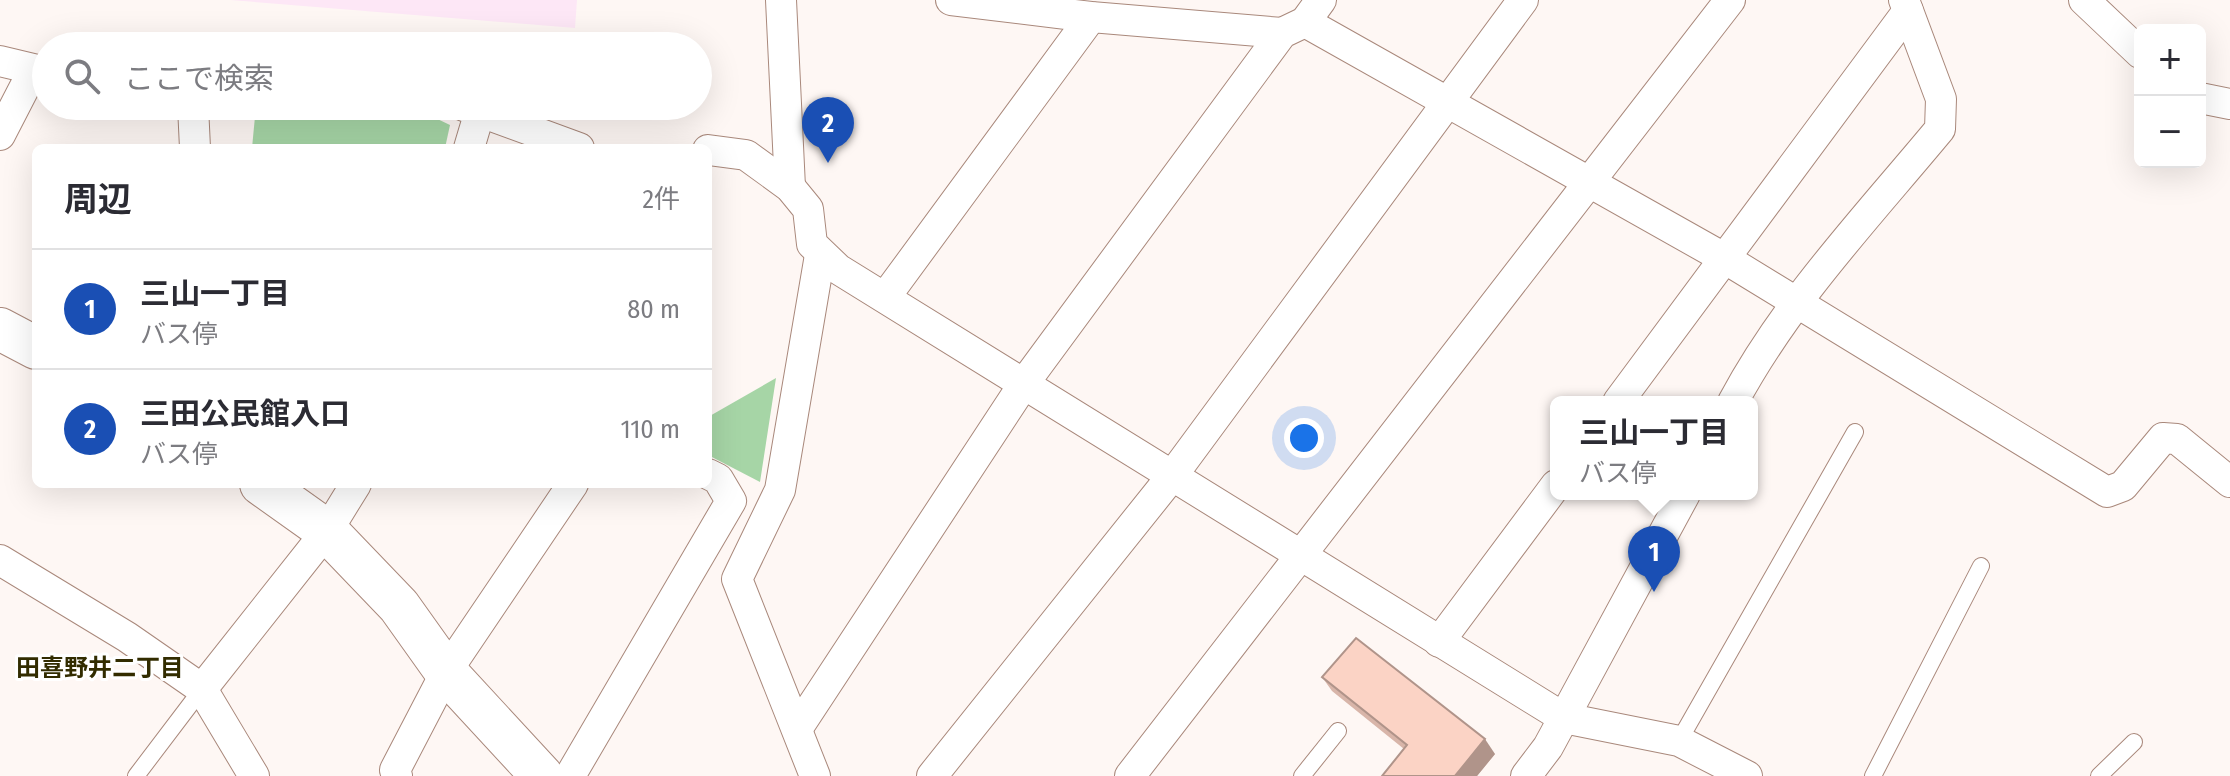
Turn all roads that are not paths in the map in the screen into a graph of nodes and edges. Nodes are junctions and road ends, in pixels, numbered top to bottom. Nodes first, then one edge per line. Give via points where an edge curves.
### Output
1 (781, 0) edge
2 (951, 0) edge
3 (1523, 0) edge
4 (1730, 0) edge
5 (2084, 0) edge
6 (1906, 6) edge
7 (1091, 17) junction
8 (1303, 18) edge
9 (2134, 47) edge
10 (0, 61) edge
11 (32, 69) edge
12 (32, 84) edge
13 (2206, 99) edge
14 (1448, 104) junction
15 (2230, 104) edge
16 (194, 120) edge
17 (471, 120) edge
18 (504, 120) edge
19 (0, 135) edge
20 (195, 144) edge
21 (469, 144) edge
22 (568, 144) edge
23 (712, 151) edge
24 (1589, 182) junction
25 (790, 187) junction
26 (820, 255) junction
27 (1724, 258) junction
28 (886, 296) junction
29 (1797, 302) junction
30 (0, 329) edge
31 (32, 346) edge
32 (1025, 382) junction
33 (1622, 396) edge
34 (1736, 396) edge
35 (1855, 432) dead end
36 (712, 476) edge
37 (1172, 476) junction
38 (2230, 482) edge
39 (267, 488) edge
40 (354, 488) edge
41 (570, 488) edge
42 (1550, 493) edge
43 (1682, 500) edge
44 (327, 531) junction
45 (1301, 555) junction
46 (0, 560) edge
47 (1981, 566) dead end
48 (1439, 642) junction
49 (446, 672) junction
50 (202, 689) junction
51 (1564, 718) junction
52 (797, 729) junction
53 (1338, 731) dead end
54 (1679, 741) junction
55 (2134, 742) dead end
56 (136, 776) edge
57 (254, 776) edge
58 (397, 776) edge
59 (542, 776) edge
60 (570, 776) edge
61 (815, 776) edge
62 (932, 776) edge
63 (1130, 776) edge
64 (1302, 776) edge
65 (1526, 776) edge
66 (1747, 776) edge
67 (1873, 776) edge
68 (2099, 776) edge

1 - 25 street
2 - 7 street
3 - 14 street
4 - 24 street
5 - 9 street
6 - 27 street
6 - 29 street via 1941,99 1940,129
7 - 8 street
7 - 28 street
8 - 14 street
8 - 32 street
10 - 11 street
12 - 19 street
13 - 15 street
14 - 24 street
14 - 37 street
16 - 20 street
17 - 21 street
18 - 22 street
23 - 25 street via 746,155
24 - 27 street
24 - 45 street
25 - 26 street via 808,209 812,244
26 - 28 street
26 - 52 street via 780,490 737,579
27 - 29 street
27 - 33 street
28 - 32 street
29 - 34 street
29 - 38 street via 2107,492 2123,486 2163,438 2177,439
30 - 31 street
32 - 37 street
32 - 52 street
35 - 54 lane
36 - 60 street via 731,501
37 - 45 street
37 - 62 street
39 - 44 street
40 - 44 street
41 - 49 street
42 - 48 street
43 - 51 street
44 - 49 street via 399,606
44 - 50 street
45 - 48 street
45 - 63 street
46 - 50 street
47 - 67 lane
48 - 51 street
49 - 58 street via 395,770
49 - 59 street
50 - 56 lane
50 - 57 street
51 - 54 street
51 - 65 street
52 - 61 street
53 - 64 lane
54 - 66 street
55 - 68 lane

